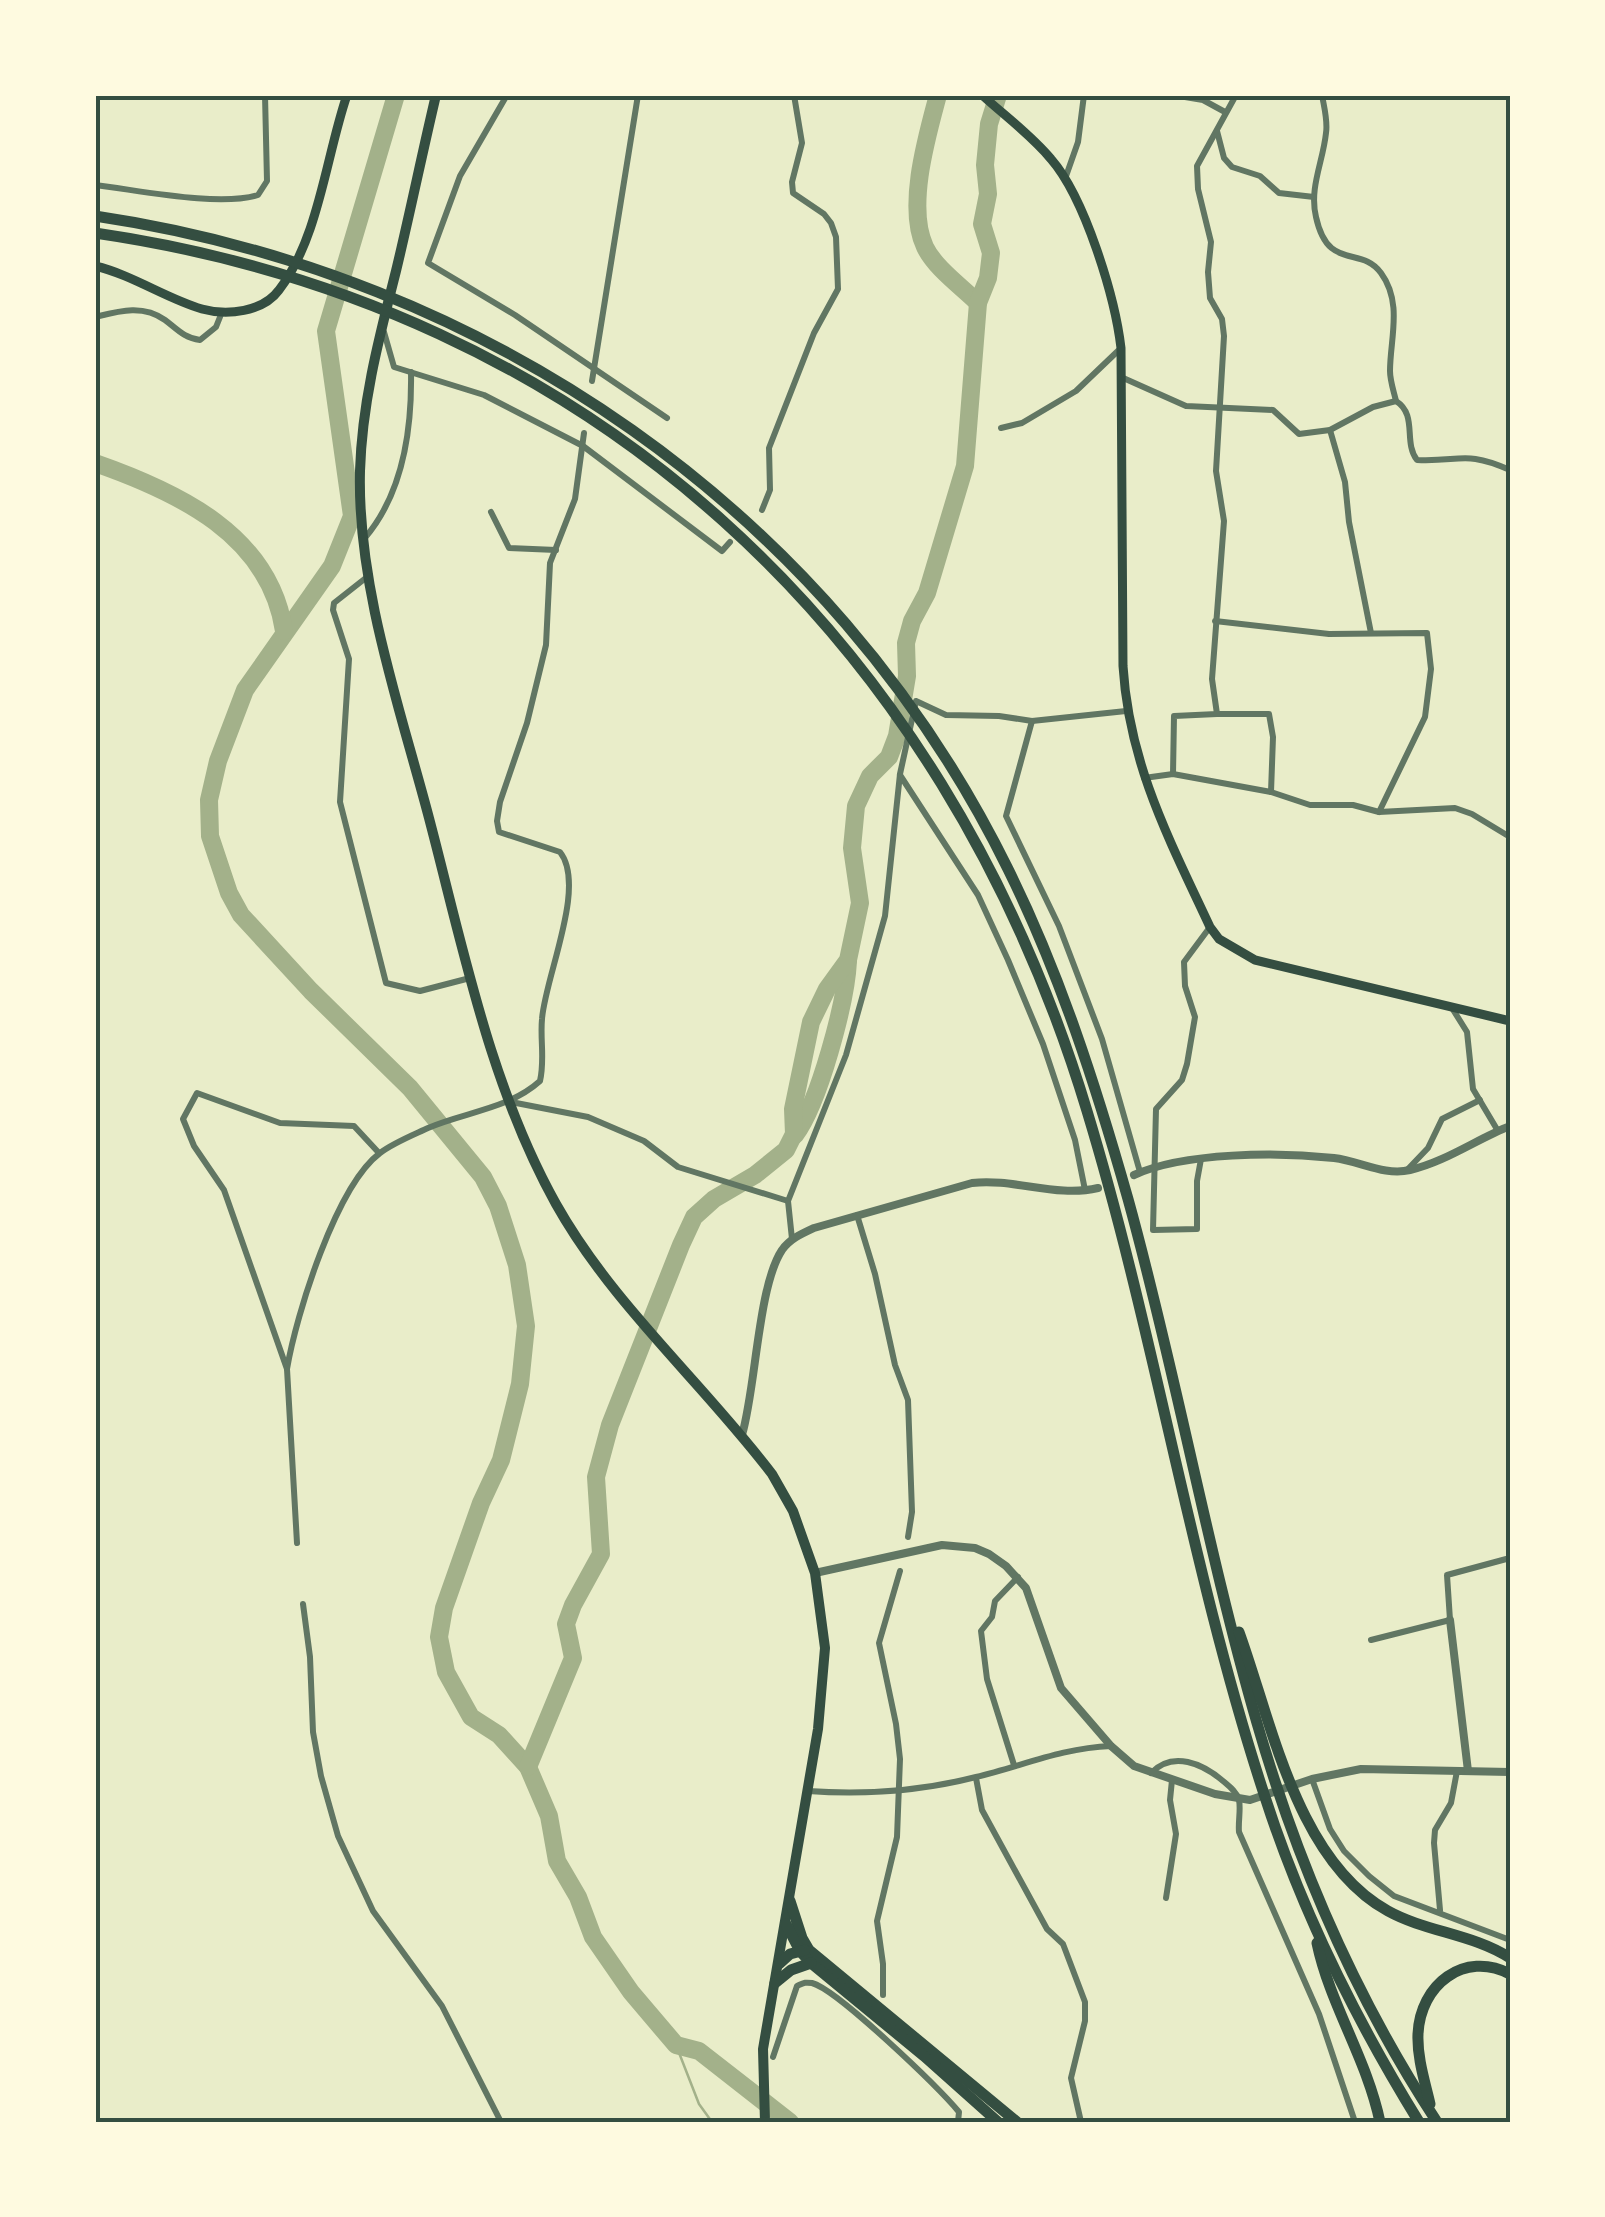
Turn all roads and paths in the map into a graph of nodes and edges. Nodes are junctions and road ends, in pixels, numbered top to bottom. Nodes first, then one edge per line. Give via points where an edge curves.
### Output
1 (265, 95) edge
2 (347, 95) edge
3 (436, 95) edge
4 (508, 95) edge
5 (638, 95) edge
6 (794, 95) edge
7 (982, 95) edge
8 (1084, 95) edge
9 (1173, 95) edge
10 (1236, 95) edge
11 (1322, 95) edge
12 (1226, 112) junction
13 (1216, 129) junction
14 (1065, 179) junction
15 (95, 184) edge
16 (1314, 197) junction
17 (95, 216) edge
18 (95, 233) edge
19 (95, 266) edge
20 (222, 312) junction
21 (95, 317) edge
22 (382, 326) junction
23 (1121, 348) junction
24 (594, 370) junction
25 (410, 372) junction
26 (1121, 377) junction
27 (592, 381) dead end
28 (1396, 402) junction
29 (1218, 410) junction
30 (666, 418) dead end
31 (1001, 428) dead end
32 (1330, 430) junction
33 (584, 433) dead end
34 (583, 446) junction
35 (1510, 470) edge
36 (762, 510) dead end
37 (490, 512) dead end
38 (364, 538) junction
39 (730, 542) dead end
40 (556, 550) junction
41 (369, 575) junction
42 (1215, 621) junction
43 (1371, 633) junction
44 (1126, 711) junction
45 (1217, 714) junction
46 (1032, 721) junction
47 (900, 774) junction
48 (1173, 774) junction
49 (1143, 778) junction
50 (1271, 792) junction
51 (1379, 812) junction
52 (1510, 837) edge
53 (1210, 927) junction
54 (472, 978) junction
55 (1452, 1007) junction
56 (1510, 1021) edge
57 (1480, 1100) junction
58 (510, 1102) junction
59 (1510, 1126) edge
60 (1498, 1130) junction
61 (379, 1154) junction
62 (1201, 1159) junction
63 (1155, 1166) junction
64 (1407, 1170) junction
65 (1137, 1174) joint
66 (1098, 1188) dead end
67 (1085, 1191) junction
68 (788, 1201) junction
69 (857, 1215) junction
70 (792, 1239) junction
71 (286, 1369) junction
72 (742, 1435) junction
73 (908, 1537) dead end
74 (298, 1543) dead end
75 (1510, 1558) edge
76 (900, 1572) dead end
77 (815, 1573) junction
78 (1218, 1574) junction
79 (1018, 1577) junction
80 (303, 1604) dead end
81 (1450, 1620) junction
82 (1371, 1640) dead end
83 (1111, 1746) junction
84 (1014, 1765) junction
85 (1456, 1771) junction
86 (1468, 1771) junction
87 (1510, 1772) edge
88 (1151, 1773) junction
89 (976, 1778) junction
90 (1312, 1779) junction
91 (1172, 1780) junction
92 (898, 1790) junction
93 (808, 1791) junction
94 (1239, 1800) junction
95 (1166, 1898) dead end
96 (790, 1901) junction
97 (1440, 1912) junction
98 (786, 1924) junction
99 (1313, 1924) junction
100 (1510, 1940) edge
101 (807, 1955) junction
102 (1510, 1958) edge
103 (779, 1964) junction
104 (1510, 1974) edge
105 (775, 1983) junction
106 (883, 1995) dead end
107 (768, 2053) junction
108 (1435, 2119) edge
109 (501, 2122) edge
110 (766, 2122) edge
111 (958, 2122) edge
112 (998, 2122) edge
113 (1017, 2122) edge
114 (1081, 2122) edge
115 (1354, 2122) edge
116 (1380, 2122) edge
117 (1419, 2122) edge

1 - 15 street via 267,181 258,195 243,200
2 - 20 main road via 308,229 278,292 252,308
3 - 22 highway
4 - 24 street via 460,176 428,263
5 - 24 street
6 - 36 street via 802,143 792,193 831,223 838,289 769,448 770,490
7 - 14 main road
8 - 14 street
9 - 12 street
10 - 12 street
11 - 16 street via 1327,128
12 - 13 street
13 - 16 street via 1232,167 1260,176 1279,194
13 - 29 street via 1197,166 1211,242 1210,298 1224,325
14 - 23 main road via 1113,303
16 - 28 street via 1326,244 1380,270 1385,280 1394,312 1390,372
17 - 78 highway via 276,254 408,302 518,355 657,446 824,600 920,721 1006,865 1073,1020 1128,1198
18 - 99 highway via 270,269 402,316 510,368 648,457 749,546 864,670 914,738 991,870 1060,1026 1143,1316 1202,1577 1266,1801
19 - 20 main road
20 - 21 street via 200,340 145,311
22 - 25 street via 394,367
22 - 38 highway via 363,424
23 - 26 main road
23 - 31 street via 1076,390 1022,423
24 - 27 street
24 - 30 street
25 - 34 street via 484,395
25 - 38 street via 412,407 395,492
26 - 29 street via 1186,406
26 - 44 main road
28 - 32 street
28 - 35 street via 1408,415 1417,460 1473,456
29 - 32 street via 1273,410 1298,434
29 - 42 street via 1216,471 1224,521
32 - 43 street
33 - 34 street
34 - 39 street via 722,551
34 - 40 street via 575,499
37 - 40 street via 509,548
38 - 41 highway
40 - 58 street via 546,646 496,821 507,837 560,852 570,871 544,999 540,1081
41 - 54 highway
41 - 54 street via 333,610 348,659 340,802 386,984 420,991
42 - 43 street
42 - 45 street
43 - 51 street via 1427,633 1432,668 1425,717
44 - 46 street
44 - 49 main road
45 - 48 street via 1174,716
45 - 50 street via 1268,714
46 - 47 street via 946,716 916,701
46 - 65 street via 1006,816 1102,1039
47 - 67 street via 978,896 1008,960 1075,1140
47 - 68 street via 886,916 846,1054
48 - 49 street
48 - 50 street
49 - 53 main road
50 - 51 street via 1310,805
51 - 52 street via 1456,808
53 - 55 main road via 1255,960
53 - 63 street via 1184,962 1194,1018 1182,1080 1156,1109
54 - 58 highway
55 - 56 main road
55 - 57 street via 1467,1032
57 - 60 street
57 - 64 street via 1442,1119
58 - 61 street via 427,1129
58 - 68 street via 588,1117 644,1141 678,1166
58 - 72 highway via 557,1206 590,1256
59 - 60 street
60 - 64 street
61 - 71 street via 356,1181 311,1274
61 - 71 street via 354,1126 280,1123 197,1092 183,1119 224,1190
62 - 63 street
62 - 63 street via 1197,1229 1153,1230
62 - 64 street via 1293,1154
63 - 65 street
66 - 67 street
67 - 69 street via 991,1180
68 - 70 street
69 - 70 street
69 - 73 street via 908,1400
70 - 72 street via 768,1287
71 - 74 street
72 - 77 highway via 793,1511
75 - 81 street via 1447,1575
76 - 92 street via 879,1644 896,1724
77 - 79 street via 942,1545 975,1548
77 - 93 highway via 824,1688
78 - 102 highway via 1323,1853 1350,1884 1401,1918
78 - 108 highway via 1258,1728 1328,1918
79 - 83 street via 1061,1688
79 - 84 street via 995,1600 980,1631 987,1679
80 - 109 street via 313,1732 338,1836 373,1911 442,2006
81 - 82 street
81 - 86 street
83 - 84 street
83 - 88 street
84 - 89 street
85 - 86 street
85 - 90 street via 1360,1769
85 - 97 street via 1434,1844
86 - 87 street
88 - 91 street
88 - 94 street via 1158,1765 1202,1764
89 - 92 street
89 - 114 street via 982,1810 1047,1929 1062,1944 1084,2002 1086,2021 1071,2078
90 - 94 street
90 - 97 street via 1344,1851 1394,1896
91 - 94 street
91 - 95 street via 1176,1834
92 - 93 street
92 - 106 street via 897,1837 877,1921
93 - 96 highway
94 - 115 street via 1239,1832 1319,2014
96 - 98 highway
96 - 101 highway
97 - 100 street
98 - 101 highway
98 - 103 highway
99 - 116 highway via 1323,1970
99 - 117 highway
101 - 103 highway
101 - 105 highway
101 - 112 highway
101 - 113 highway
103 - 105 highway
104 - 108 highway via 1468,1966 1442,1979 1426,2001 1418,2044
105 - 107 highway
107 - 110 highway
107 - 111 street via 797,1986 823,1988 947,2097

